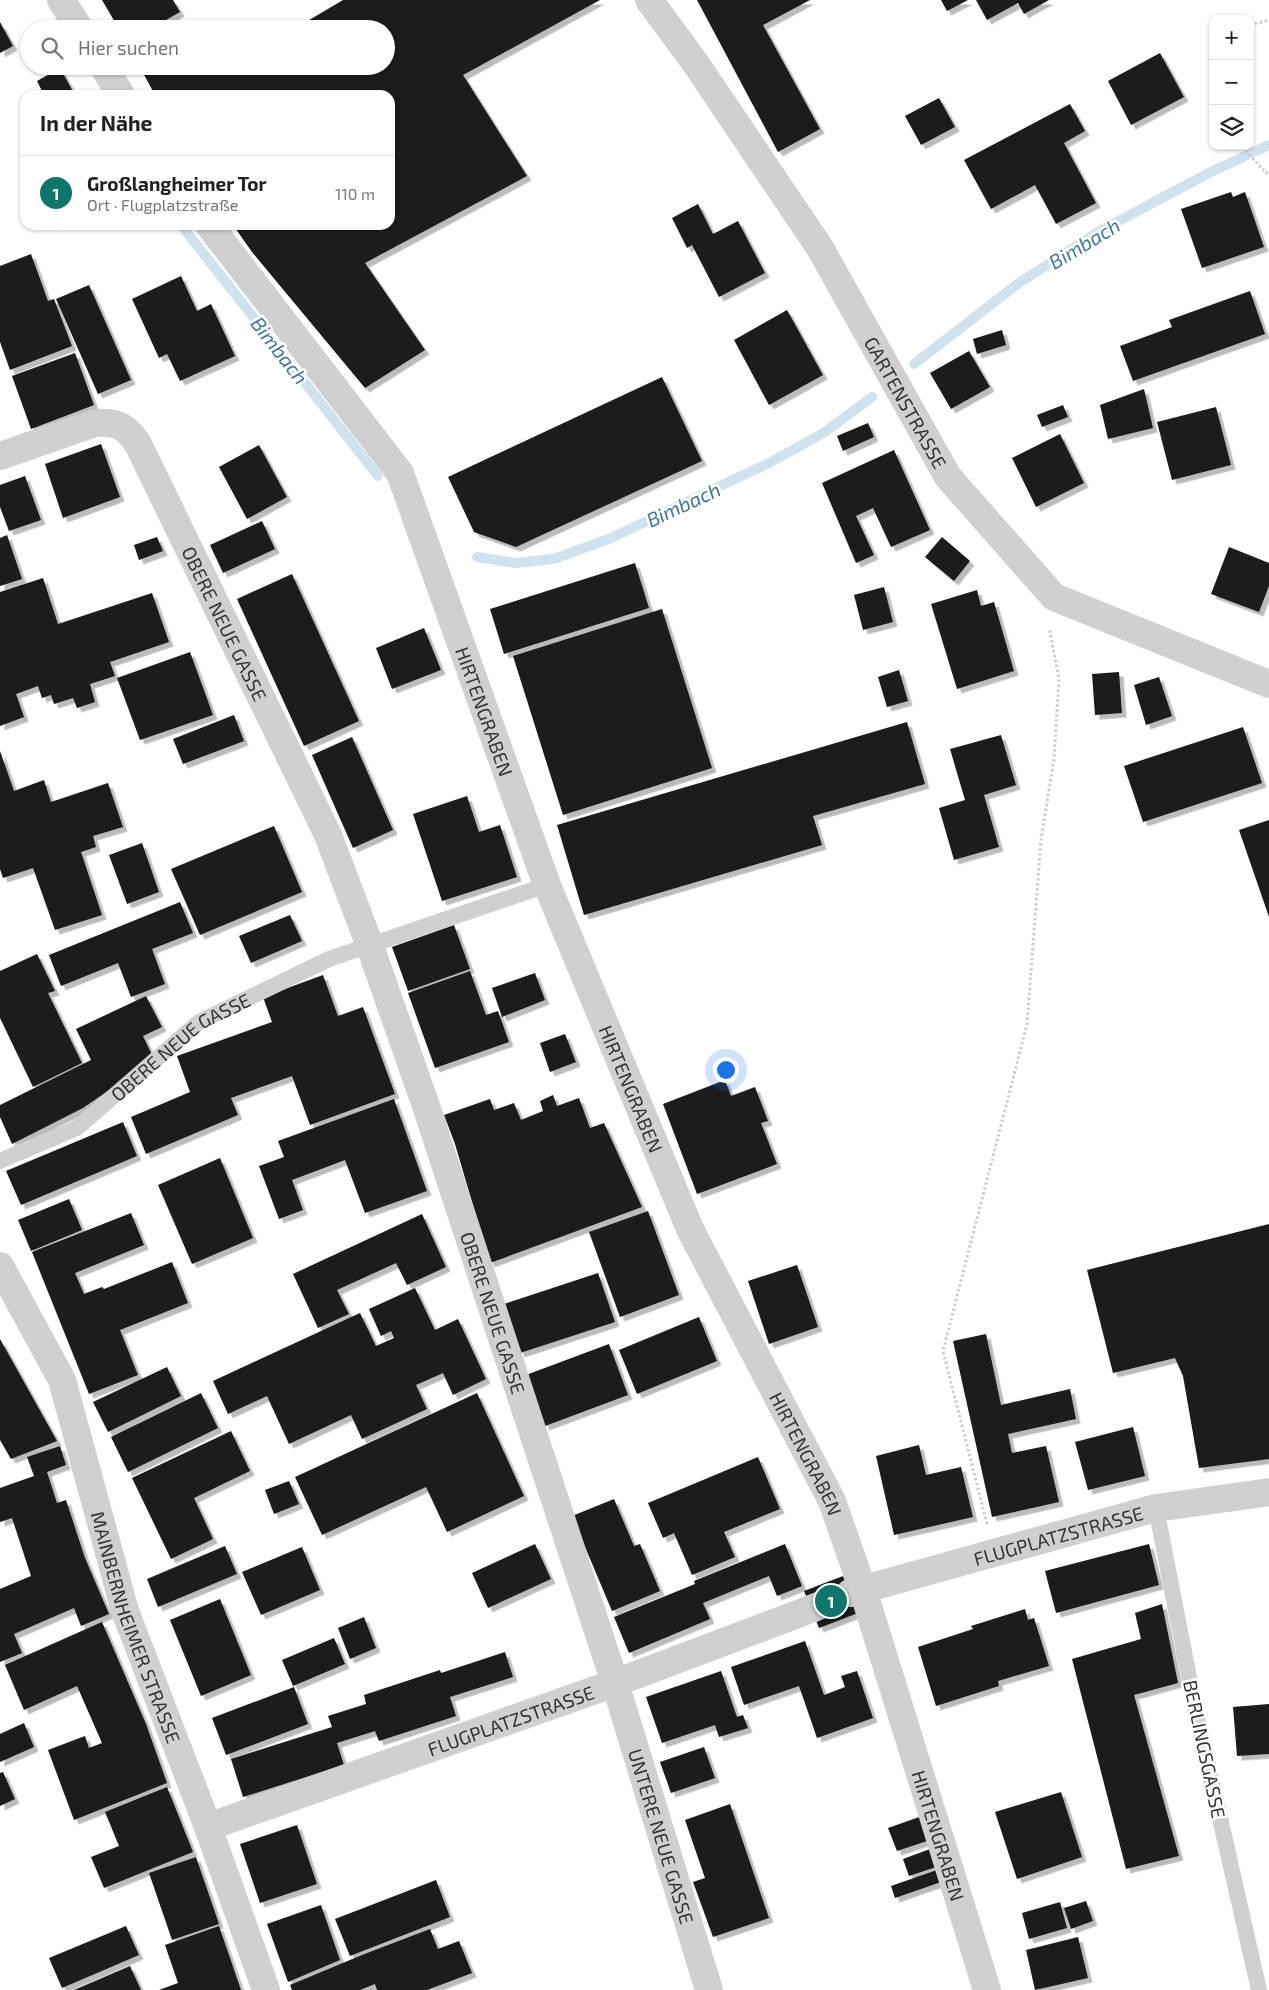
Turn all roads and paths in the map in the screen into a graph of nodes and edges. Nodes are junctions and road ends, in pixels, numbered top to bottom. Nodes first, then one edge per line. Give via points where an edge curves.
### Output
1 (62, 0) edge
2 (650, 0) edge
3 (74, 20) edge
4 (1269, 20) edge
5 (1254, 24) edge
6 (109, 75) edge
7 (118, 90) edge
8 (1246, 150) edge
9 (1269, 171) edge
10 (213, 230) edge
11 (0, 456) edge
12 (1066, 602) junction
13 (1269, 684) edge
14 (547, 885) junction
15 (370, 946) junction
16 (0, 1161) edge
17 (0, 1266) edge
18 (1269, 1492) edge
19 (1156, 1508) junction
20 (994, 1553) junction
21 (857, 1591) junction
22 (811, 1609) tunnel mouth
23 (615, 1683) junction
24 (208, 1827) junction
25 (266, 1990) edge
26 (709, 1990) edge
27 (987, 1990) edge
28 (1260, 1990) edge

1 - 3 street
2 - 12 street, GARTENSTRASSE via 820,248 948,477 1054,597
4 - 5 path
6 - 7 street
8 - 9 path via 1266,173
10 - 14 street, HIRTENGRABEN via 400,473
11 - 15 street, OBERE NEUE GASSE via 95,423 111,422 128,429 328,835
12 - 13 street, GARTENSTRASSE
12 - 20 path via 1050,632 1059,679 1054,759 1041,839 1027,1024 943,1351
14 - 15 lane, OBERE NEUE GASSE
14 - 21 street, HIRTENGRABEN via 690,1229 832,1501
15 - 16 lane, OBERE NEUE GASSE via 329,959 199,1022 77,1128
15 - 23 street, OBERE NEUE GASSE
17 - 24 street, MAINBERNHEIMER STRASSE via 62,1380 125,1611
18 - 19 street, FLUGPLATZSTRASSE
19 - 20 street, FLUGPLATZSTRASSE
19 - 28 lane, BERLINGSGASSE via 1195,1708
20 - 21 street, FLUGPLATZSTRASSE
21 - 27 street, HIRTENGRABEN
22 - 23 street, FLUGPLATZSTRASSE
23 - 24 street, FLUGPLATZSTRASSE
23 - 26 street, UNTERE NEUE GASSE
24 - 25 street, MAINBERNHEIMER STRASSE

